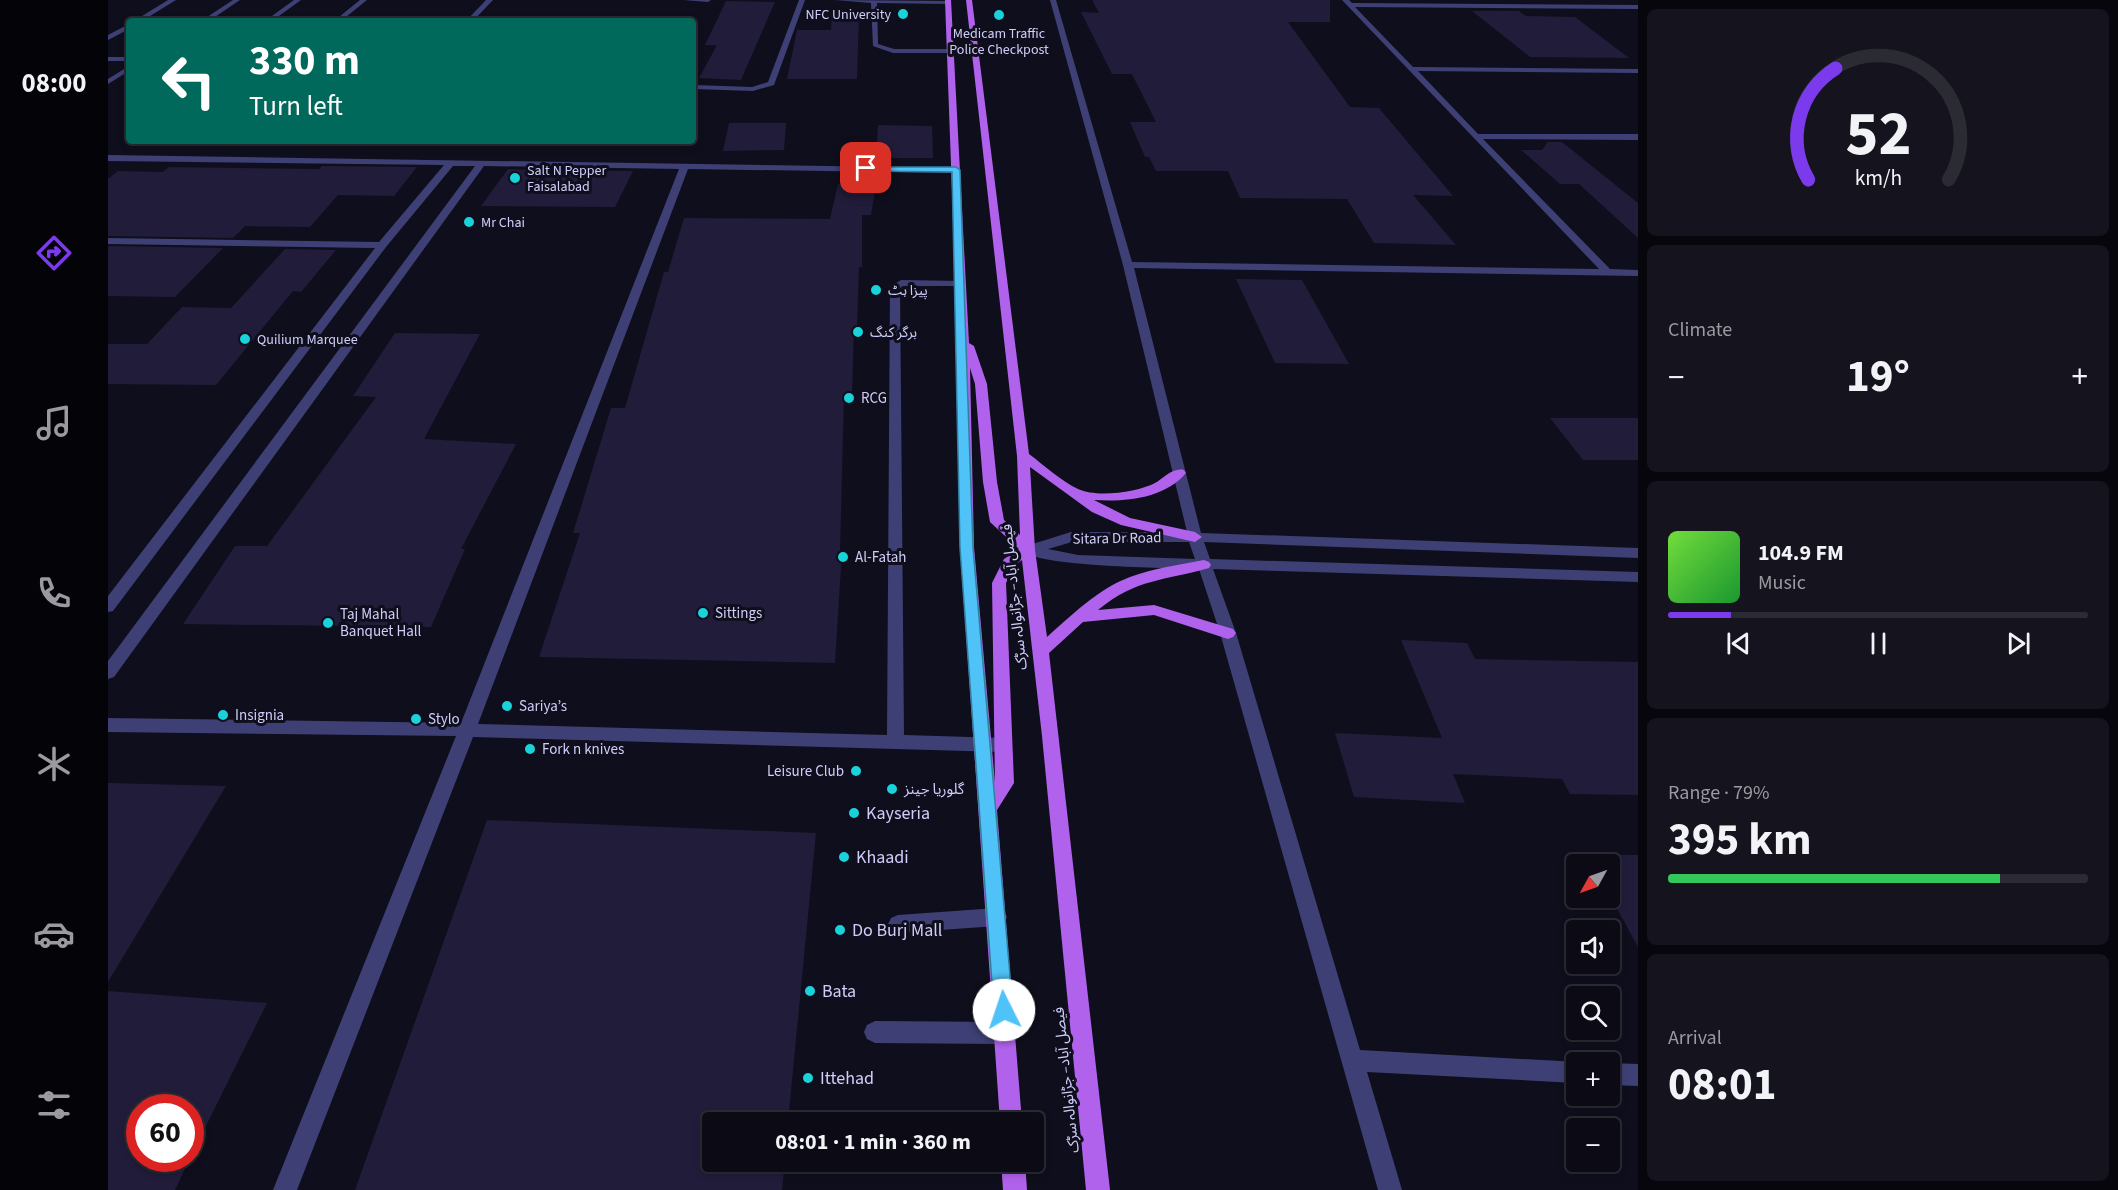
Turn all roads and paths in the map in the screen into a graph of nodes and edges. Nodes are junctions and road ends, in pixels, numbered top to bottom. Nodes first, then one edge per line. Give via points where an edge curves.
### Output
1 (173, 0) edge
2 (237, 0) edge
3 (298, 0) edge
4 (364, 0) edge
5 (490, 0) edge
6 (686, 0) edge
7 (708, 0) edge
8 (802, 0) edge
9 (838, 0) edge
10 (969, 0) edge
11 (1053, 0) edge
12 (874, 1) edge
13 (948, 1) edge
14 (1348, 3) edge
15 (1638, 7) edge
16 (142, 18) edge
17 (209, 18) edge
18 (272, 18) edge
19 (341, 18) edge
20 (472, 18) edge
21 (126, 28) edge
22 (108, 38) edge
23 (950, 51) junction
24 (108, 59) edge
25 (126, 59) edge
26 (1412, 69) junction
27 (126, 70) edge
28 (1638, 71) edge
29 (108, 82) edge
30 (696, 87) edge
31 (1475, 136) junction
32 (1638, 137) edge
33 (108, 158) edge
34 (452, 162) junction
35 (482, 163) junction
36 (685, 165) junction
37 (956, 170) junction
38 (108, 242) edge
39 (382, 246) junction
40 (1128, 265) junction
41 (1607, 272) junction
42 (1638, 273) edge
43 (961, 284) junction
44 (963, 329) junction
45 (1023, 456) junction
46 (1179, 473) junction
47 (1073, 494) junction
48 (1195, 537) junction
49 (1028, 550) junction
50 (1638, 553) edge
51 (1204, 565) junction
52 (1638, 577) edge
53 (108, 607) edge
54 (1081, 617) junction
55 (1228, 633) junction
56 (1040, 652) junction
57 (108, 674) edge
58 (108, 725) edge
59 (467, 730) junction
60 (896, 743) junction
61 (1003, 745) junction
62 (983, 746) junction
63 (988, 809) junction
64 (997, 917) junction
65 (898, 924) dead end
66 (875, 1032) dead end
67 (1005, 1033) junction
68 (1352, 1060) junction
69 (1566, 1071) edge
70 (1620, 1074) edge
71 (1638, 1075) edge
72 (1010, 1112) edge
73 (1014, 1172) edge
74 (285, 1190) edge
75 (1015, 1190) edge
76 (1098, 1190) edge
77 (1390, 1190) edge

1 - 16 street
2 - 17 street
3 - 18 street
4 - 19 street
5 - 20 street
6 - 7 street
8 - 30 street via 771,83 753,89
9 - 12 street
10 - 45 main road, فیصل آباد– جڑانوالہ سڑک
11 - 40 street
12 - 13 street
12 - 23 street via 875,45 893,51
13 - 23 main road
14 - 15 street
14 - 26 street
21 - 22 street
23 - 37 main road
24 - 25 street
26 - 28 street
26 - 31 street
27 - 29 street
31 - 32 street
31 - 41 street
33 - 34 street
34 - 35 street
34 - 39 street
35 - 36 street
35 - 57 street
36 - 37 street
36 - 59 street
37 - 43 main road
38 - 39 street
39 - 53 street
40 - 41 street
40 - 46 street
41 - 42 street
43 - 44 main road
43 - 60 street via 902,283 895,287
44 - 49 main road via 981,384 997,522
44 - 62 main road via 967,548
45 - 47 main road
45 - 49 main road, فیصل آباد– جڑانوالہ سڑک
46 - 47 main road via 1150,492 1130,497
46 - 48 street
47 - 48 main road via 1126,522
48 - 49 street, Sitara Dr Road via 1071,537
48 - 50 street, Sitara Dr Road
48 - 51 street
49 - 51 street, Sitara Dr Road via 1078,560
49 - 56 main road, فیصل آباد– جڑانوالہ سڑک
49 - 61 main road via 1009,562 999,583
51 - 52 street, Sitara Dr Road
51 - 54 main road via 1138,579 1107,595
51 - 55 street
54 - 55 main road via 1154,610
54 - 56 main road
55 - 68 street
56 - 76 main road, فیصل آباد– جڑانوالہ سڑک
58 - 59 street
59 - 60 street
59 - 74 street
60 - 62 street
61 - 62 street
61 - 63 main road via 1005,783
62 - 63 main road
63 - 64 main road
64 - 65 street
64 - 67 main road
66 - 67 street
67 - 72 main road
68 - 69 street
68 - 77 street
70 - 71 street
73 - 75 main road

